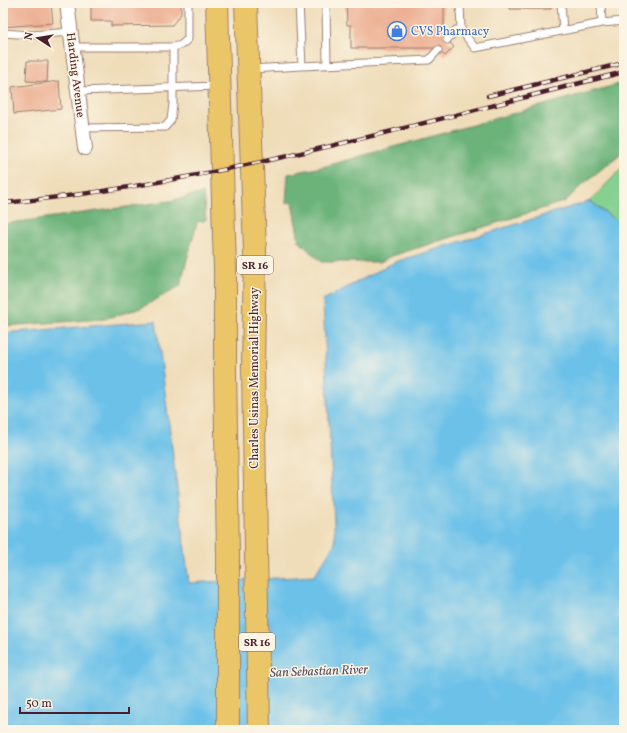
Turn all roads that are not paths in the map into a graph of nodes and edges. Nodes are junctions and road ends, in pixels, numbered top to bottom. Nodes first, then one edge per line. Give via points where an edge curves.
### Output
1 (67, 3) edge
2 (188, 3) edge
3 (217, 3) edge
4 (246, 3) edge
5 (251, 3) edge
6 (298, 3) edge
7 (326, 3) edge
8 (460, 3) edge
9 (561, 3) edge
10 (601, 3) edge
11 (624, 21) edge
12 (602, 23) junction
13 (461, 30) junction
14 (563, 31) junction
15 (71, 32) junction
16 (3, 33) edge
17 (248, 33) junction
18 (447, 40) dead end
19 (72, 47) junction
20 (173, 47) junction
21 (438, 50) dead end
22 (327, 65) junction
23 (302, 66) junction
24 (249, 69) junction
25 (219, 86) junction
26 (173, 88) junction
27 (78, 91) junction
28 (82, 128) junction
29 (85, 148) dead end
30 (228, 730) edge
31 (259, 730) edge

1 - 15 street, Harding Avenue
2 - 20 lane via 188,39
3 - 25 highway, SR 16
4 - 17 highway, Charles Usinas Memorial Highway / SR 16
5 - 17 highway
6 - 23 lane
7 - 22 lane
8 - 13 lane
9 - 14 lane
10 - 12 lane
11 - 12 lane
12 - 14 lane
13 - 14 lane via 475,48
13 - 18 lane via 456,30
15 - 16 lane via 30,35
15 - 19 street, Harding Avenue
17 - 24 highway, Charles Usinas Memorial Highway / SR 16
19 - 20 lane
19 - 27 street, Harding Avenue
20 - 26 lane
21 - 22 lane via 429,60
22 - 23 lane
23 - 24 lane
24 - 31 highway, Charles Usinas Memorial Highway / SR 16 via 255,251 253,366
25 - 26 lane
25 - 30 highway, SR 16 via 225,269
26 - 27 lane
26 - 28 lane via 171,120 165,127
27 - 28 street, Harding Avenue
28 - 29 street, Harding Avenue

